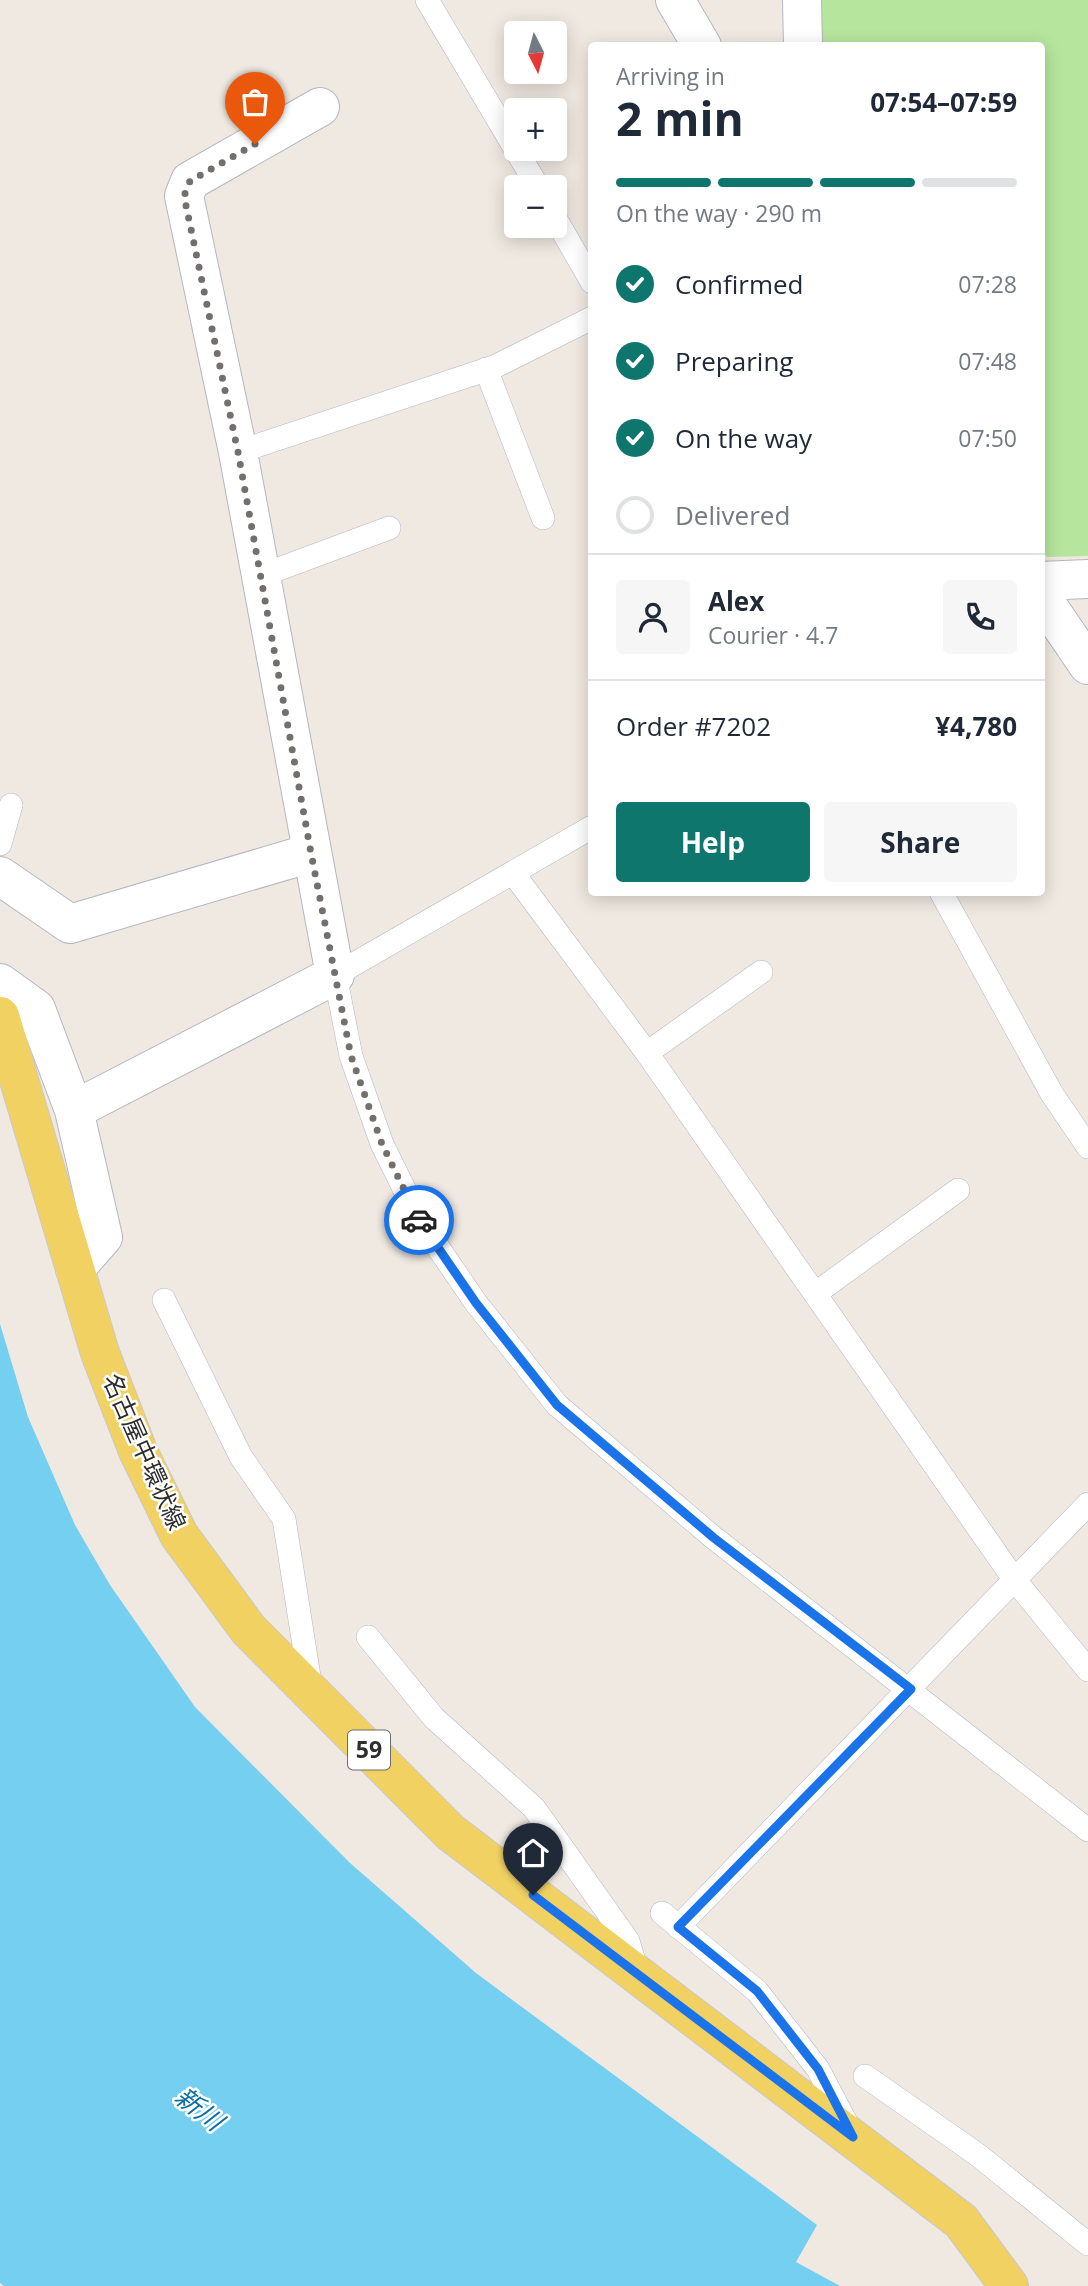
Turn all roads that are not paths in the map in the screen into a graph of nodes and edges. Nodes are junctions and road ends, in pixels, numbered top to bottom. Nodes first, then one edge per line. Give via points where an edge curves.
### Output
1 (427, 0) edge
2 (675, 0) edge
3 (802, 0) edge
4 (700, 42) edge
5 (803, 42) edge
6 (320, 107) dead end
7 (531, 175) edge
8 (567, 238) edge
9 (588, 275) edge
10 (588, 320) edge
11 (486, 369) junction
12 (238, 452) junction
13 (543, 518) dead end
14 (389, 528) dead end
15 (260, 576) junction
16 (1088, 579) edge
17 (1045, 581) edge
18 (1045, 602) edge
19 (1088, 666) edge
20 (11, 805) dead end
21 (588, 829) edge
22 (0, 844) edge
23 (311, 853) junction
24 (513, 873) junction
25 (0, 876) edge
26 (943, 896) edge
27 (761, 972) dead end
28 (335, 975) junction
29 (0, 983) edge
30 (0, 1016) edge
31 (647, 1053) junction
32 (74, 1110) junction
33 (1088, 1147) edge
34 (958, 1189) dead end
35 (75, 1269) junction
36 (816, 1293) junction
37 (164, 1300) dead end
38 (1088, 1504) edge
39 (1014, 1579) junction
40 (368, 1637) dead end
41 (1088, 1670) edge
42 (911, 1689) junction
43 (312, 1692) junction
44 (1088, 1830) edge
45 (638, 1974) junction
46 (865, 2076) dead end
47 (853, 2137) junction
48 (1088, 2244) edge
49 (1009, 2286) edge

1 - 7 lane
2 - 4 street
3 - 5 street
6 - 12 street via 190,181 184,196
8 - 9 lane
10 - 11 lane
11 - 12 lane
11 - 13 lane
12 - 15 street
14 - 15 lane
15 - 23 street
16 - 17 street
18 - 19 street
20 - 22 lane
21 - 24 lane
23 - 25 street via 70,924
23 - 28 street
24 - 28 lane
24 - 31 lane
26 - 33 lane via 1052,1094
27 - 31 lane
28 - 32 street
28 - 42 lane via 356,1069 382,1144 420,1221 476,1303 557,1405 714,1538
29 - 32 street via 36,1009
30 - 35 main road, 名古屋中環状線 / 59
31 - 36 lane
32 - 35 street via 103,1237
34 - 36 lane
35 - 43 main road, 名古屋中環状線 / 59 via 138,1451 179,1535 248,1629
36 - 39 lane
37 - 43 lane via 241,1457 284,1519
38 - 39 lane
39 - 41 lane
39 - 42 lane
40 - 45 lane via 434,1718 534,1808 628,1941
42 - 44 lane
42 - 47 lane via 670,1920 757,1991 818,2069
43 - 45 main road, 名古屋中環状線 / 59 via 450,1832
45 - 47 main road, 名古屋中環状線 / 59
46 - 48 lane via 978,2154
47 - 49 main road, 名古屋中環状線 / 59 via 961,2221

